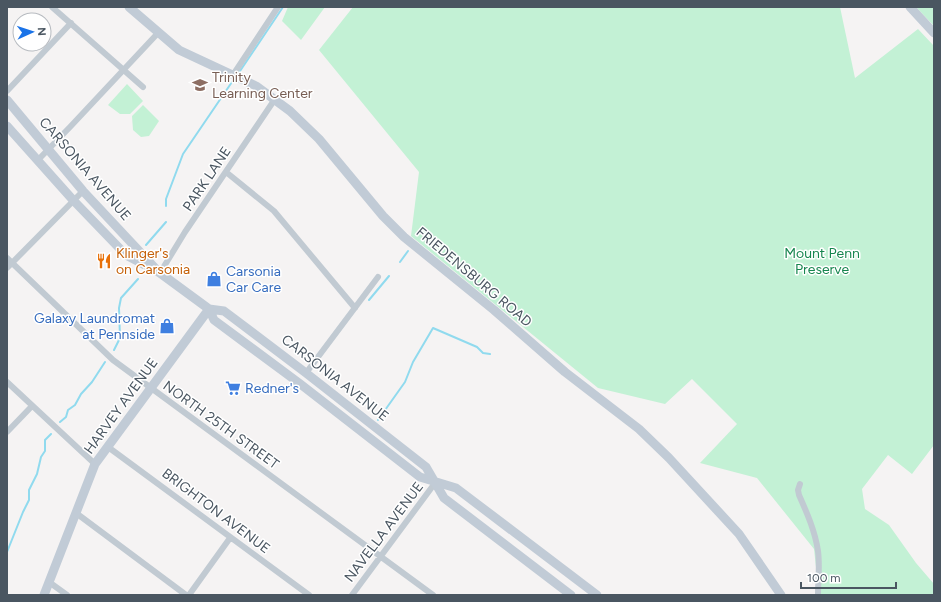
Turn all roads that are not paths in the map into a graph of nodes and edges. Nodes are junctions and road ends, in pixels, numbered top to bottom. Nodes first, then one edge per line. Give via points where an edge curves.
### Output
1 (52, 7) edge
2 (129, 7) edge
3 (278, 7) edge
4 (910, 7) edge
5 (71, 23) junction
6 (158, 33) junction
7 (934, 33) edge
8 (123, 70) junction
9 (233, 74) junction
10 (142, 87) dead end
11 (7, 91) edge
12 (275, 99) junction
13 (7, 100) edge
14 (7, 126) edge
15 (48, 149) junction
16 (38, 160) junction
17 (226, 172) junction
18 (83, 191) junction
19 (73, 200) junction
20 (9, 263) edge
21 (160, 273) junction
22 (378, 277) dead end
23 (355, 308) junction
24 (209, 310) junction
25 (306, 373) junction
26 (7, 382) edge
27 (152, 388) junction
28 (32, 406) junction
29 (7, 432) edge
30 (108, 447) junction
31 (95, 464) junction
32 (435, 483) junction
33 (800, 484) dead end
34 (76, 513) junction
35 (230, 538) junction
36 (379, 556) junction
37 (49, 582) junction
38 (44, 595) edge
39 (67, 595) edge
40 (186, 595) edge
41 (189, 595) edge
42 (309, 595) edge
43 (352, 595) edge
44 (433, 595) edge
45 (571, 595) edge
46 (597, 595) edge
47 (781, 595) edge
48 (818, 595) edge

1 - 5 street
2 - 6 street, FRIEDENSBURG ROAD
3 - 9 street
4 - 7 street
5 - 8 street
5 - 11 street
6 - 8 street
6 - 9 street, FRIEDENSBURG ROAD via 179,50
8 - 10 street
8 - 15 street
9 - 12 street, FRIEDENSBURG ROAD
12 - 17 street, PARK LANE
12 - 47 street, FRIEDENSBURG ROAD via 303,122 404,237 550,359 639,429 738,534
13 - 15 street, CARSONIA AVENUE
14 - 16 street, CARSONIA AVENUE
15 - 16 street
15 - 18 street, CARSONIA AVENUE
16 - 19 street, CARSONIA AVENUE
17 - 21 street, PARK LANE
17 - 23 street via 274,211
18 - 19 street
18 - 21 street, CARSONIA AVENUE
19 - 20 street
19 - 21 street, CARSONIA AVENUE via 126,255
20 - 27 street, NORTH 25TH STREET via 113,360
21 - 24 street, CARSONIA AVENUE
22 - 23 street
23 - 25 street
24 - 25 street, CARSONIA AVENUE via 224,311
24 - 27 street, HARVEY AVENUE
24 - 32 street, CARSONIA AVENUE via 214,320 420,477
25 - 32 street, CARSONIA AVENUE via 426,468
26 - 28 street
27 - 30 street, HARVEY AVENUE
27 - 36 street, NORTH 25TH STREET
28 - 29 street
28 - 31 street
30 - 31 street, HARVEY AVENUE
30 - 35 street, BRIGHTON AVENUE
31 - 34 street, HARVEY AVENUE
32 - 36 street, NAVELLA AVENUE
32 - 45 street, CARSONIA AVENUE via 444,498
32 - 46 street, CARSONIA AVENUE via 456,488
33 - 48 street via 799,495 812,527 818,551
34 - 37 street, HARVEY AVENUE
34 - 40 street
35 - 41 street
35 - 42 street, BRIGHTON AVENUE
36 - 43 street, NAVELLA AVENUE
36 - 44 street, NORTH 25TH STREET
37 - 38 street, HARVEY AVENUE
37 - 39 street

